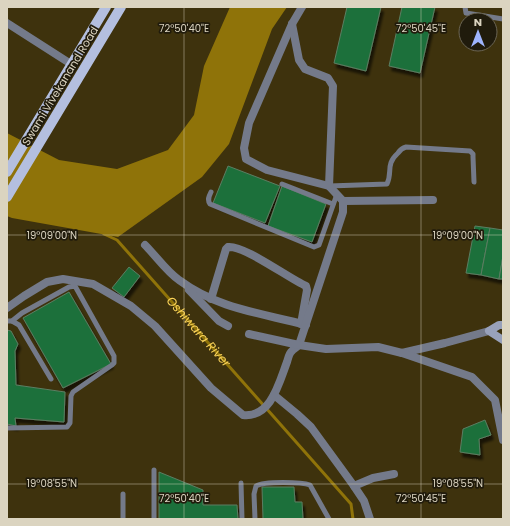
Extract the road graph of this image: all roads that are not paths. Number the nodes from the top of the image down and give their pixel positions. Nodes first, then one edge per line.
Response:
1 (106, 7) edge
2 (121, 7) edge
3 (302, 7) edge
4 (465, 7) edge
5 (503, 19) edge
6 (7, 23) edge
7 (292, 24) junction
8 (78, 54) junction
9 (88, 61) junction
10 (71, 64) junction
11 (7, 172) edge
12 (474, 182) dead end
13 (282, 184) dead end
14 (328, 186) junction
15 (211, 192) dead end
16 (337, 194) junction
17 (7, 197) edge
18 (343, 200) junction
19 (433, 200) dead end
20 (333, 204) junction
21 (145, 245) dead end
22 (178, 280) junction
23 (211, 299) junction
24 (7, 308) edge
25 (10, 321) edge
26 (303, 324) junction
27 (503, 325) edge
28 (228, 326) dead end
29 (489, 331) junction
30 (248, 334) dead end
31 (503, 340) edge
32 (299, 345) junction
33 (402, 353) junction
34 (51, 379) dead end
35 (272, 399) junction
36 (7, 428) edge
37 (503, 440) edge
38 (154, 470) dead end
39 (394, 474) dead end
40 (241, 483) dead end
41 (354, 486) junction
42 (123, 494) dead end
43 (123, 519) edge
44 (154, 519) edge
45 (242, 519) edge
46 (255, 519) edge
47 (329, 519) edge
48 (370, 519) edge

1 - 8 main road, Swami Vivekanand Road
2 - 9 main road, Swami Vivekanand Road
3 - 7 street
4 - 5 lane
6 - 10 street
7 - 14 street
7 - 14 street
8 - 9 main road
8 - 10 main road, Swami Vivekanand Road
9 - 17 main road, Swami Vivekanand Road
10 - 11 main road, Swami Vivekanand Road
12 - 14 lane
13 - 20 lane
14 - 16 street
15 - 20 lane
16 - 18 street
16 - 20 lane
18 - 19 street
18 - 26 street
21 - 22 street
22 - 23 street
22 - 28 street
23 - 26 street
23 - 26 street
24 - 35 street
25 - 34 lane
25 - 36 lane
26 - 32 street
27 - 29 street
29 - 31 street
29 - 33 street
30 - 32 street
32 - 33 street
32 - 35 street
33 - 37 street
35 - 41 street
38 - 44 lane
39 - 41 street
40 - 45 lane
41 - 48 street
42 - 43 lane
46 - 47 lane

